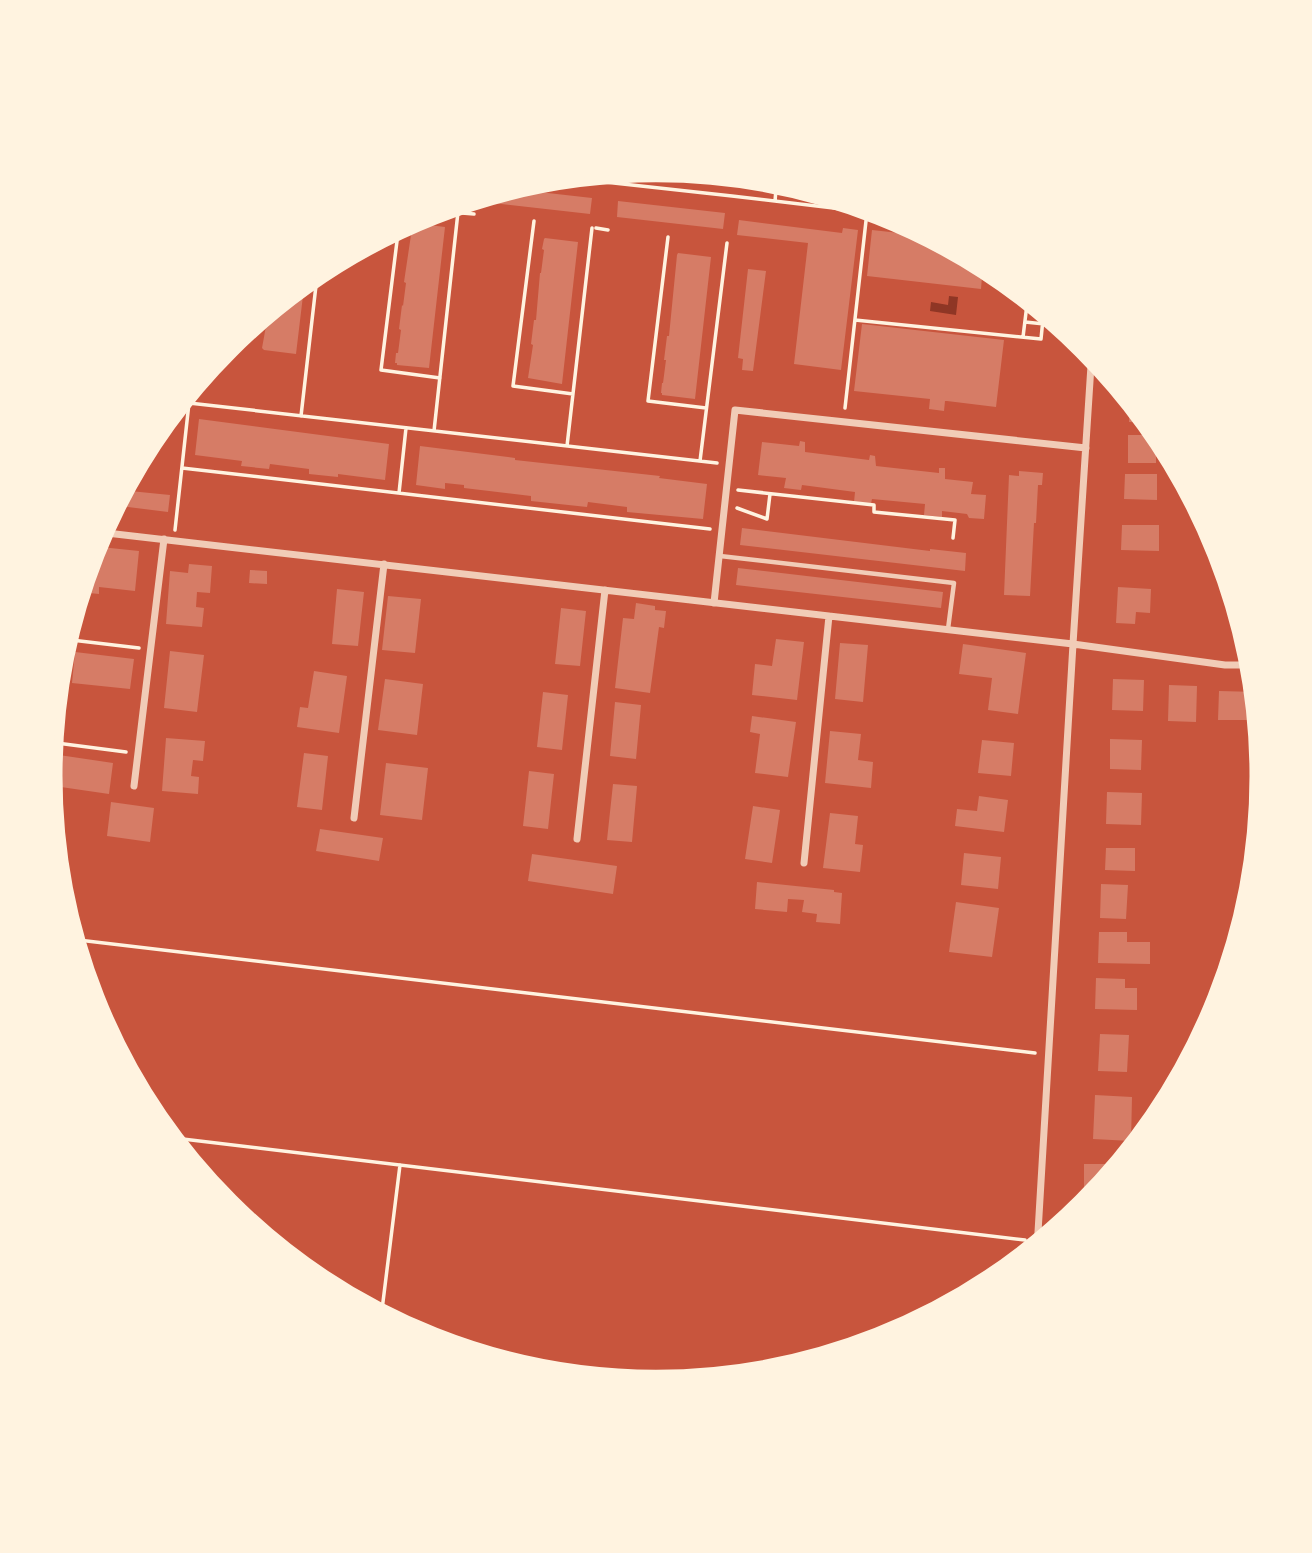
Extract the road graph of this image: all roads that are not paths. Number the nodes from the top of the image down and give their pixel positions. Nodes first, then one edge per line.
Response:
1 (1091, 366) edge
2 (1086, 448) junction
3 (110, 533) edge
4 (164, 539) junction
5 (719, 556) junction
6 (384, 564) junction
7 (605, 590) junction
8 (714, 603) junction
9 (828, 616) junction
10 (948, 630) junction
11 (1073, 644) junction
12 (1244, 665) edge
13 (134, 786) dead end
14 (354, 818) dead end
15 (576, 839) dead end
16 (804, 863) dead end
17 (1039, 1235) edge

1 - 2 street
2 - 5 street
2 - 11 street
3 - 4 street
4 - 6 street
4 - 13 street
5 - 8 street
5 - 10 lane
6 - 7 street
6 - 14 street
7 - 8 street
7 - 15 street
8 - 9 street
9 - 10 street
9 - 16 street
10 - 11 street
11 - 12 street
11 - 17 street

